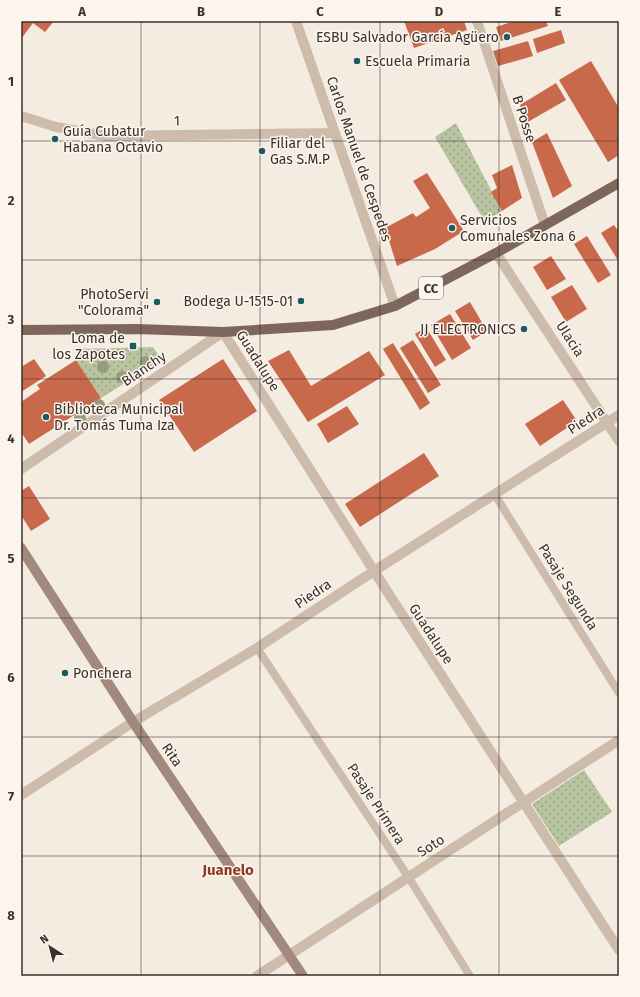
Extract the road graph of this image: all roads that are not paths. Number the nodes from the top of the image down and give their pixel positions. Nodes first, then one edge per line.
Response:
1 (296, 21) edge
2 (477, 21) edge
3 (21, 116) edge
4 (335, 133) junction
5 (619, 183) edge
6 (545, 225) junction
7 (496, 253) junction
8 (395, 306) junction
9 (21, 330) edge
10 (223, 332) junction
11 (619, 415) edge
12 (608, 423) junction
13 (619, 440) edge
14 (21, 469) edge
15 (494, 494) junction
16 (21, 548) edge
17 (374, 571) junction
18 (258, 648) junction
19 (619, 692) edge
20 (133, 722) junction
21 (619, 740) edge
22 (21, 794) edge
23 (523, 803) junction
24 (409, 878) junction
25 (619, 950) edge
26 (290, 956) junction
27 (258, 976) edge
28 (303, 976) edge
29 (470, 976) edge

1 - 4 street, Carlos Manuel de Cespedes
2 - 6 street, B Posse
3 - 4 street, 1
4 - 8 street, Carlos Manuel de Cespedes
5 - 6 main road, CC
6 - 7 main road, CC
7 - 8 main road, CC
7 - 12 street, Ulacia
8 - 10 main road, CC
9 - 10 main road, CC
10 - 14 street, Blanchy
10 - 17 street, Guadalupe
11 - 12 street, Piedra
12 - 13 street, Ulacia
12 - 15 street, Piedra
15 - 17 street, Piedra
15 - 19 lane, Pasaje Segunda
16 - 20 street, Rita
17 - 18 street, Piedra
17 - 23 street, Guadalupe
18 - 20 street, Piedra
18 - 24 lane, Pasaje Primera
20 - 22 street, Piedra
20 - 26 street, Rita
21 - 23 street, Soto
23 - 24 street, Soto
23 - 25 street, Guadalupe
24 - 26 street, Soto
24 - 29 lane, Pasaje Primera
26 - 27 street, Soto
26 - 28 street, Rita

